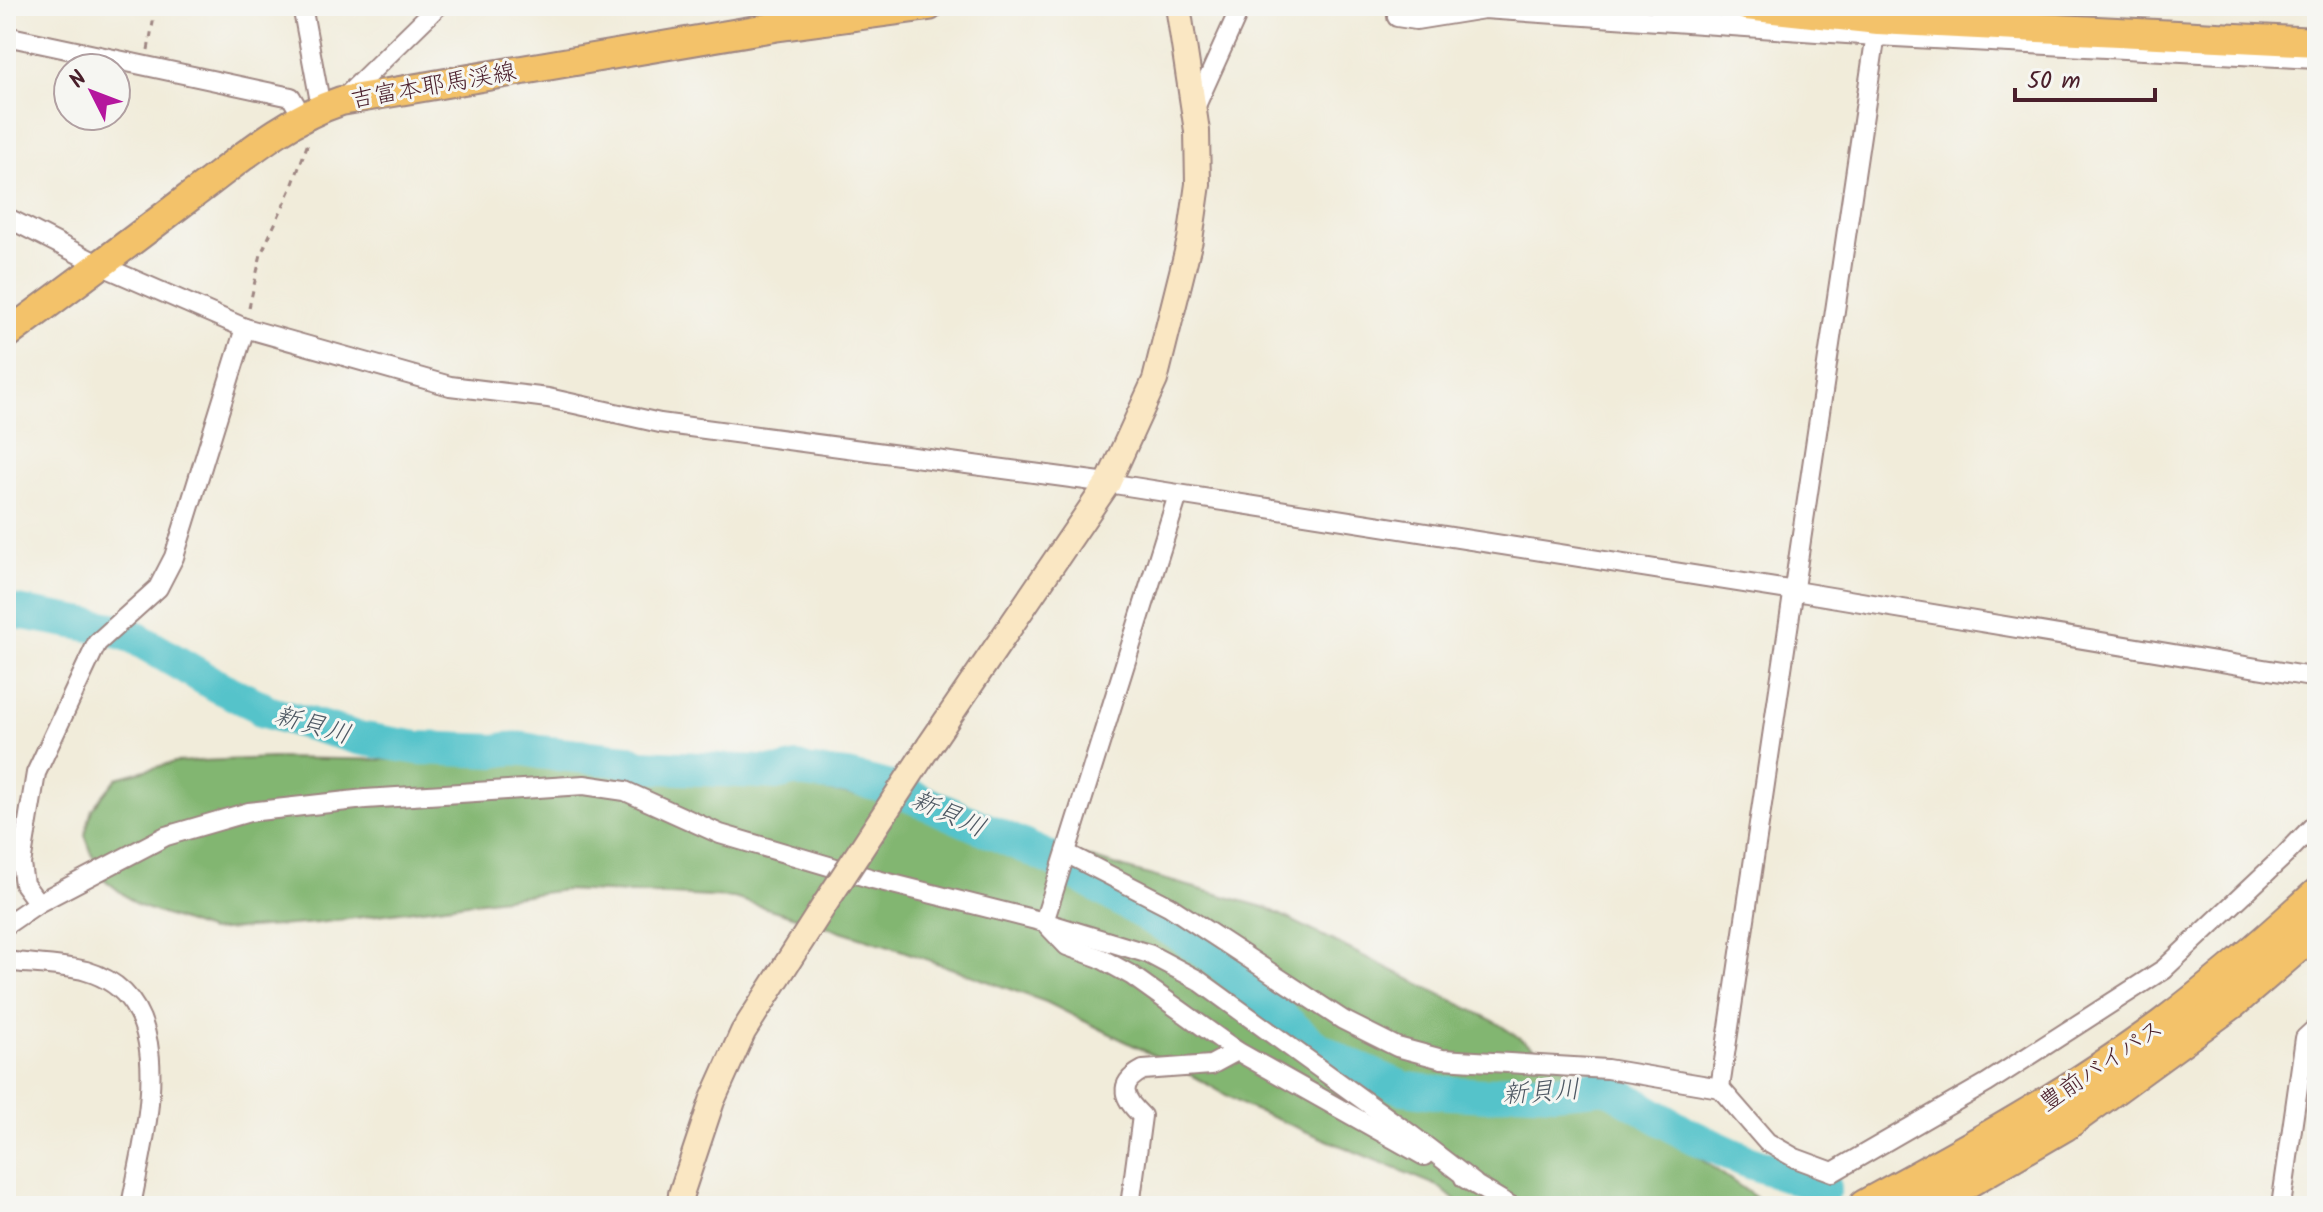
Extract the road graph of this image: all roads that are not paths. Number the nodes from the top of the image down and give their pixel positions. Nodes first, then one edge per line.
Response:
1 (302, 6) edge
2 (438, 6) edge
3 (929, 6) edge
4 (1178, 6) edge
5 (1241, 6) edge
6 (1397, 6) edge
7 (1746, 6) edge
8 (1484, 8) edge
9 (1869, 20) edge
10 (6, 36) edge
11 (2317, 42) edge
12 (2317, 59) edge
13 (322, 108) junction
14 (1194, 110) junction
15 (6, 217) edge
16 (100, 265) junction
17 (245, 328) junction
18 (6, 335) edge
19 (1108, 483) junction
20 (1178, 495) junction
21 (1795, 591) junction
22 (2317, 678) edge
23 (2317, 822) edge
24 (1066, 853) junction
25 (2317, 895) edge
26 (38, 903) junction
27 (1044, 922) junction
28 (6, 925) edge
29 (2317, 929) edge
30 (6, 961) edge
31 (2317, 1027) edge
32 (1237, 1051) junction
33 (1720, 1088) junction
34 (1474, 1183) junction
35 (131, 1206) edge
36 (680, 1206) edge
37 (1130, 1206) edge
38 (1511, 1206) edge
39 (1865, 1206) edge
40 (1925, 1206) edge
41 (2281, 1206) edge

1 - 13 street
2 - 13 street
3 - 13 main road, 吉富本耶馬渓線
4 - 14 street
5 - 14 street
6 - 8 street
7 - 9 main road
8 - 9 street
9 - 11 main road
9 - 12 street
9 - 21 street
10 - 13 street
13 - 16 main road, 吉富本耶馬渓線
14 - 19 street
15 - 16 street
16 - 17 street
16 - 18 main road, 吉富本耶馬渓線
17 - 19 street
17 - 26 street
19 - 20 street
19 - 36 street, bridge
20 - 21 street
20 - 24 street
21 - 22 street
21 - 33 street
23 - 33 street
24 - 27 street
24 - 33 street
25 - 39 highway, 豊前バイパス
26 - 27 street
26 - 28 street
27 - 32 street
27 - 34 street
29 - 40 highway, 豊前バイパス
30 - 35 street
31 - 41 street
32 - 34 street
32 - 37 street
34 - 38 street

